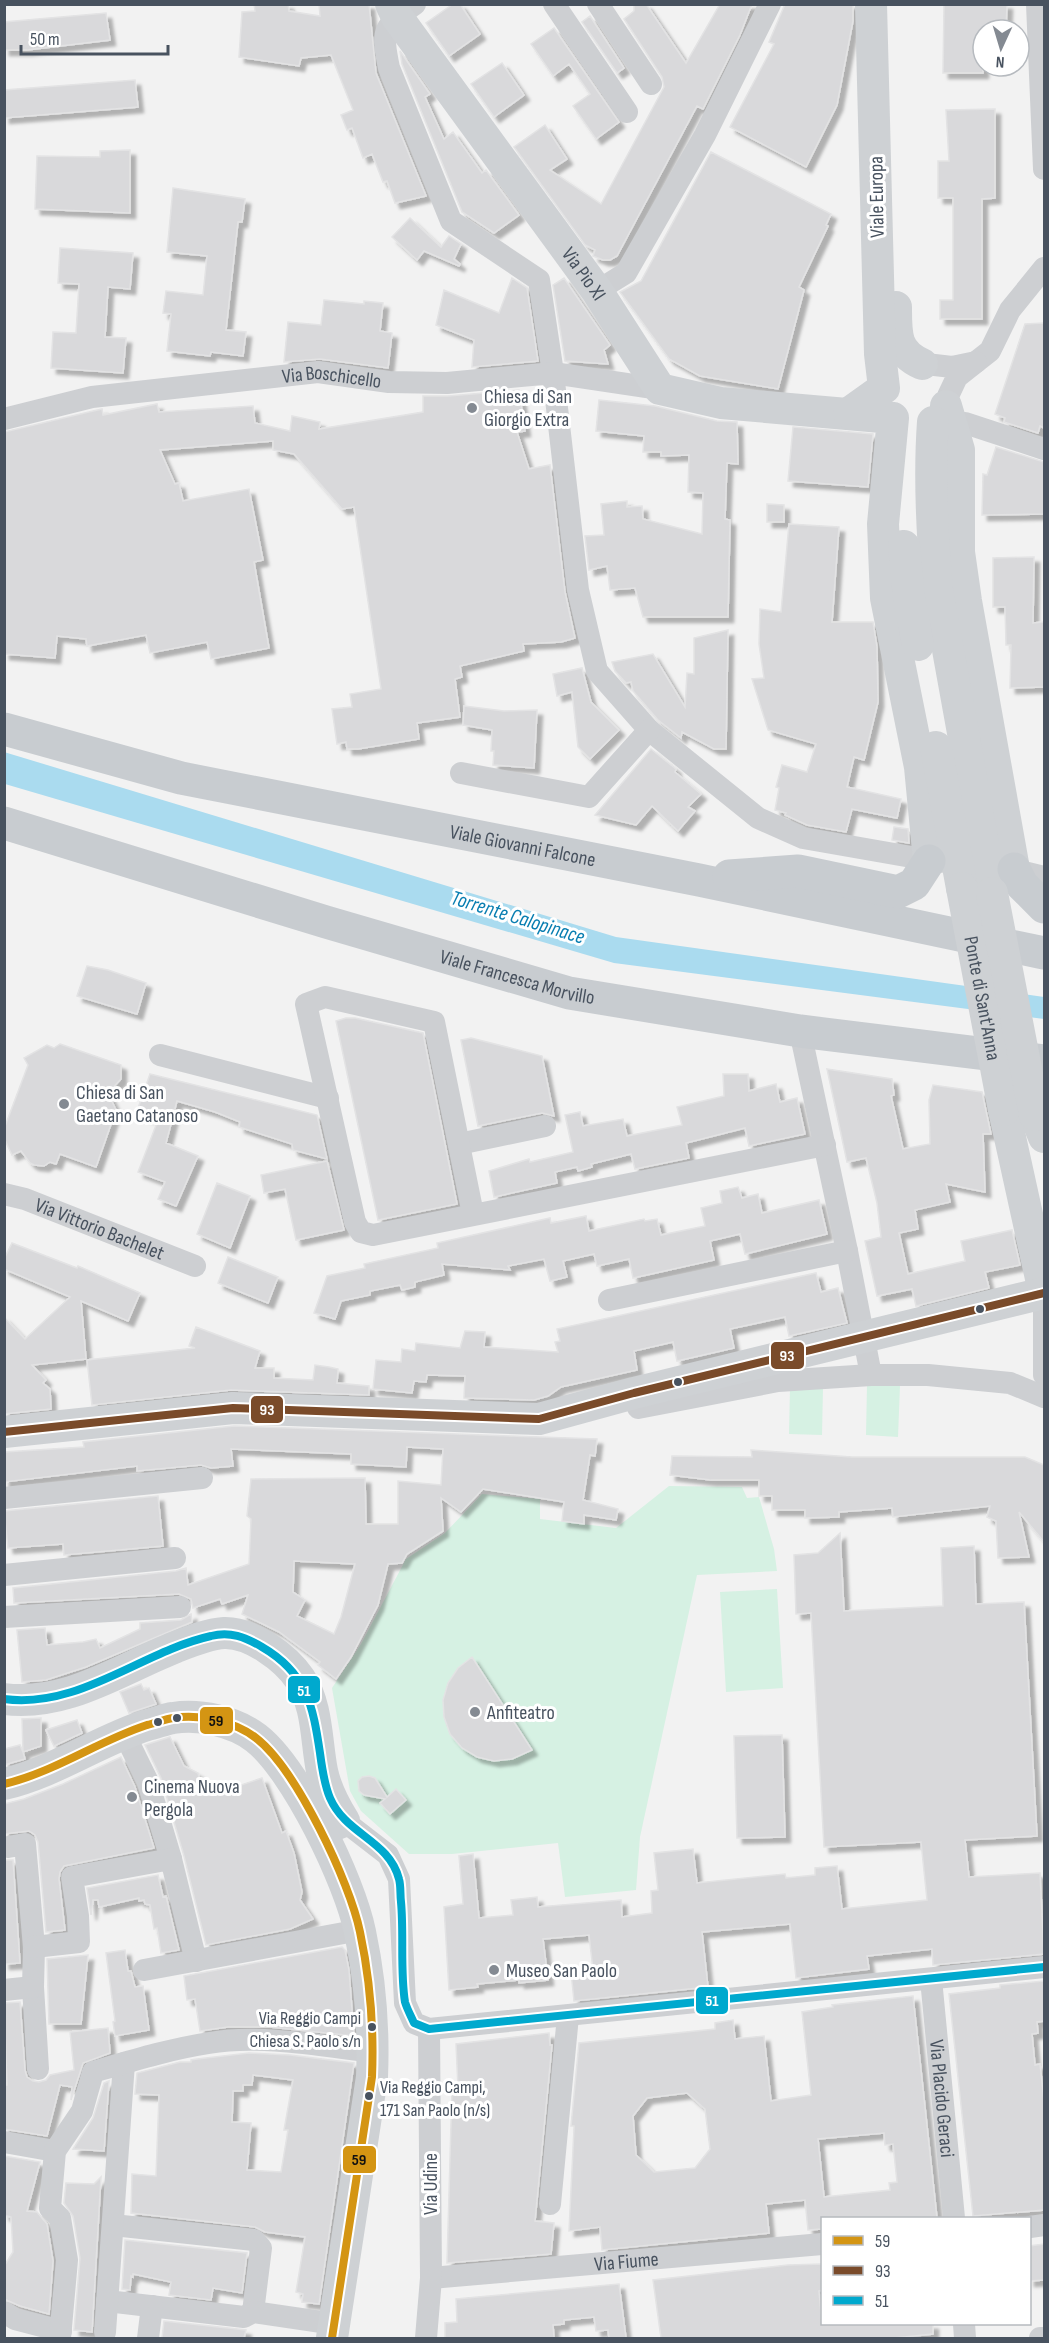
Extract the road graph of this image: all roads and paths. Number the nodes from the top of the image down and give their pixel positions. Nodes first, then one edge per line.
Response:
1 (554, 4) edge
2 (598, 4) edge
3 (770, 4) edge
4 (872, 4) edge
5 (889, 4) edge
6 (1037, 4) edge
7 (401, 9) edge
8 (1042, 48) edge
9 (651, 84) dead end
10 (627, 112) dead end
11 (1044, 169) edge
12 (1044, 268) edge
13 (597, 291) junction
14 (976, 362) junction
15 (924, 364) junction
16 (553, 373) junction
17 (884, 388) junction
18 (660, 389) junction
19 (946, 412) junction
20 (849, 413) junction
21 (4, 419) edge
22 (897, 420) junction
23 (1044, 449) edge
24 (4, 729) edge
25 (649, 730) junction
26 (461, 772) dead end
27 (4, 823) edge
28 (935, 862) junction
29 (1015, 877) edge
30 (699, 880) junction
31 (1044, 907) edge
32 (1044, 953) edge
33 (800, 1031) junction
34 (160, 1055) dead end
35 (1044, 1061) edge
36 (328, 1098) junction
37 (545, 1126) dead end
38 (1040, 1126) edge
39 (459, 1144) junction
40 (825, 1145) junction
41 (4, 1194) edge
42 (473, 1214) junction
43 (848, 1251) junction
44 (195, 1266) dead end
45 (1044, 1294) edge
46 (609, 1300) dead end
47 (864, 1337) junction
48 (871, 1375) junction
49 (1044, 1375) edge
50 (634, 1393) junction
51 (1044, 1397) edge
52 (4, 1432) edge
53 (202, 1478) dead end
54 (4, 1498) edge
55 (175, 1558) dead end
56 (4, 1575) edge
57 (180, 1607) dead end
58 (4, 1618) edge
59 (5, 1633) edge
60 (4, 1699) edge
61 (124, 1733) junction
62 (4, 1784) edge
63 (333, 1825) junction
64 (8, 1847) dead end
65 (171, 1859) junction
66 (360, 1930) junction
67 (34, 1947) junction
68 (196, 1961) junction
69 (1044, 1967) edge
70 (144, 1970) dead end
71 (931, 1979) junction
72 (33, 1987) junction
73 (4, 1990) edge
74 (568, 2016) junction
75 (429, 2029) junction
76 (373, 2052) junction
77 (124, 2063) junction
78 (38, 2069) dead end
79 (4, 2142) edge
80 (55, 2151) junction
81 (550, 2204) dead end
82 (954, 2217) edge
83 (113, 2225) junction
84 (821, 2244) edge
85 (430, 2278) junction
86 (107, 2301) junction
87 (153, 2306) junction
88 (253, 2312) junction
89 (8, 2321) edge
90 (334, 2331) edge
91 (105, 2332) dead end
92 (60, 2335) edge
93 (148, 2338) edge
94 (426, 2338) edge
95 (1040, 2338) edge
96 (1044, 2338) edge

1 - 10 street
2 - 9 street
3 - 13 street
4 - 17 street, Viale Europa
5 - 15 street, Viale Europa
6 - 8 street
7 - 13 street, Via Pio XI
7 - 16 street
8 - 11 street
12 - 14 street
13 - 18 street, Via Pio XI
14 - 15 street
14 - 19 street
15 - 17 street
15 - 19 street
16 - 18 street, Via Boschicello
16 - 21 street, Via Boschicello
16 - 25 street
17 - 20 street
17 - 22 street
18 - 20 street
19 - 22 street
19 - 23 street
19 - 29 street, Ponte di Sant'Anna
20 - 22 street
22 - 28 street
22 - 45 street, Ponte di Sant'Anna, bridge
24 - 30 main road, Viale Giovanni Falcone
25 - 26 street
25 - 28 street
27 - 33 main road, Viale Francesca Morvillo
28 - 30 main road
29 - 31 main road
29 - 38 street, Ponte di Sant'Anna, bridge
30 - 32 main road, Viale Giovanni Falcone
33 - 35 main road, Viale Francesca Morvillo
33 - 40 street
34 - 36 street
36 - 39 street
36 - 42 street
37 - 39 street
39 - 42 street
40 - 42 street
40 - 43 street
41 - 44 street, Via Vittorio Bachelet
43 - 46 street
43 - 47 street
45 - 47 street
45 - 49 street
47 - 48 street
47 - 50 street
48 - 50 street
48 - 51 street
50 - 52 street
53 - 54 street
55 - 56 street
57 - 58 street
58 - 59 street
60 - 63 street
61 - 62 street
61 - 63 street
61 - 65 street
63 - 66 street
63 - 75 street
64 - 67 street
65 - 67 street
65 - 68 street
66 - 68 street
66 - 76 street
67 - 72 street
68 - 70 street
69 - 71 street
71 - 74 street
71 - 82 street, Via Placido Geraci
72 - 73 street
72 - 78 street
74 - 75 street
74 - 81 street
75 - 85 street, Via Udine
76 - 77 street
76 - 90 street
77 - 80 street
77 - 83 street
79 - 80 street
80 - 92 street
83 - 86 street
83 - 88 street
84 - 85 street, Via Fiume
85 - 94 street, Via Udine
86 - 87 street
86 - 91 street
87 - 88 street
87 - 93 street
88 - 90 street
89 - 92 street
95 - 96 street

